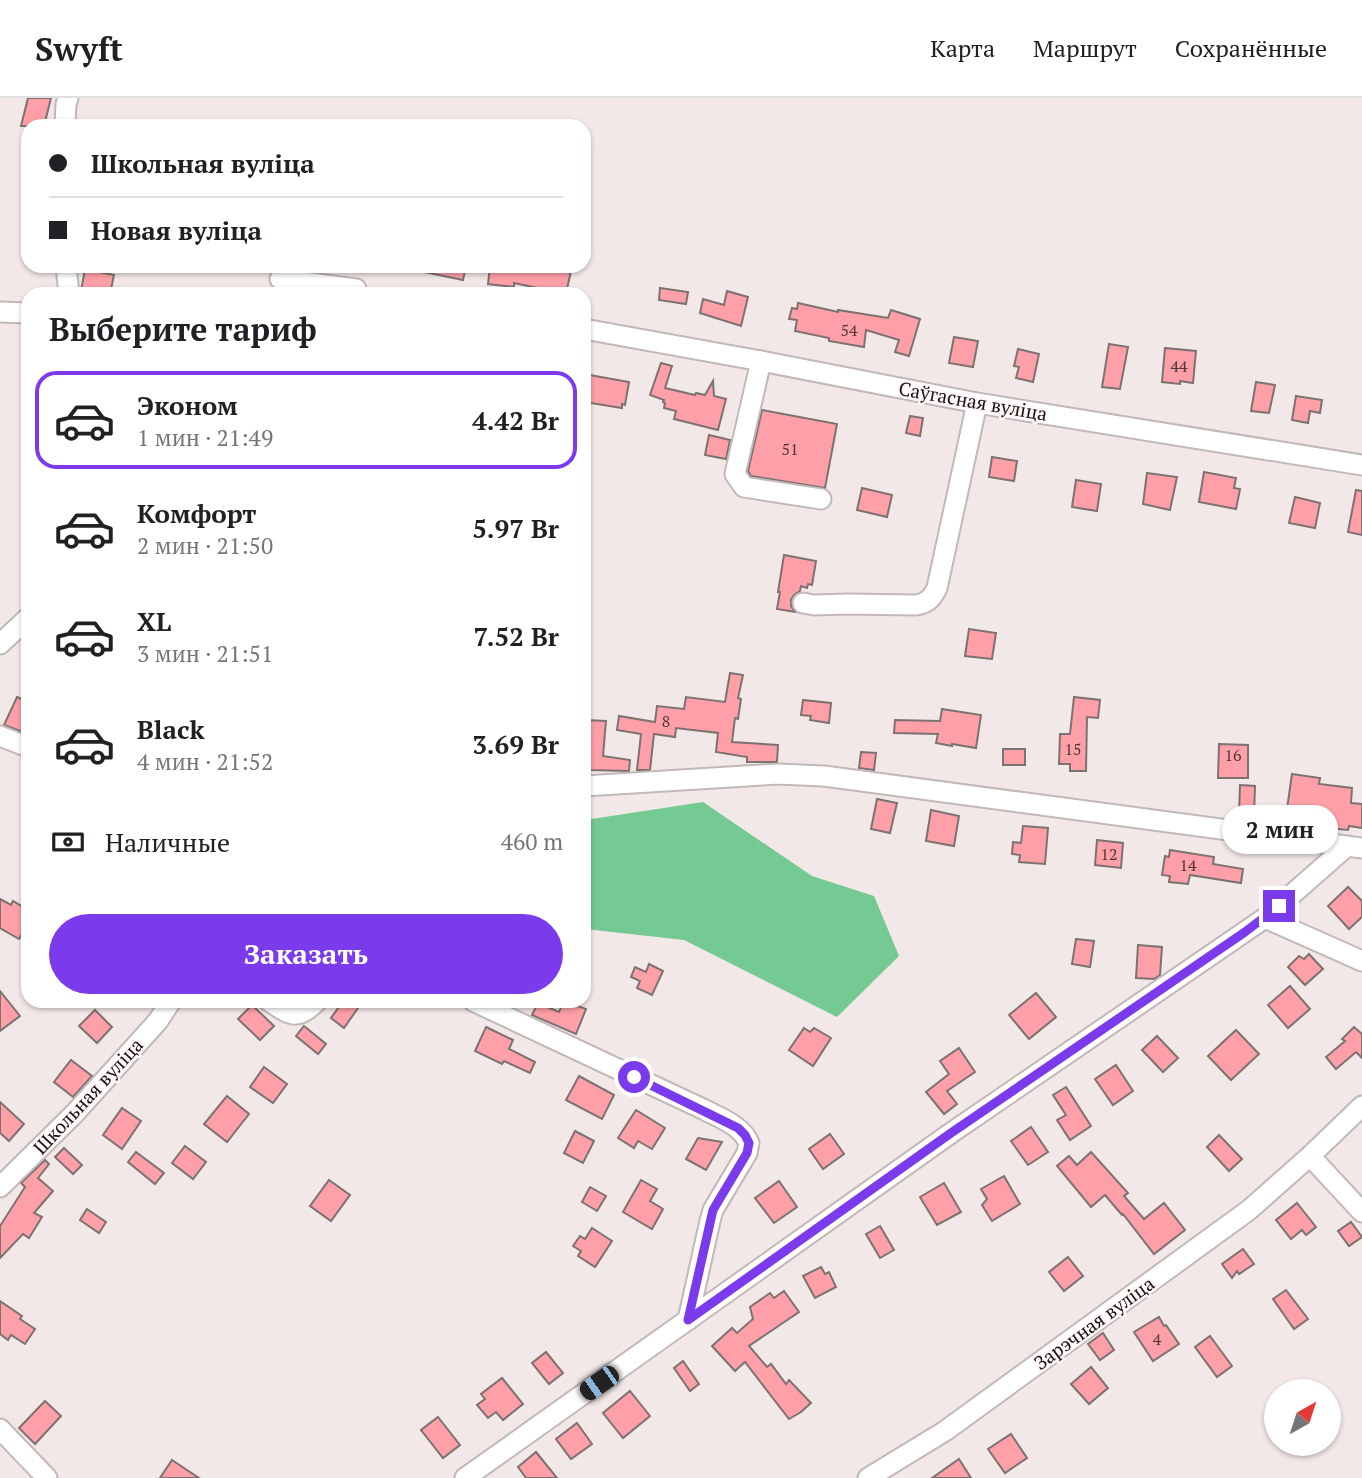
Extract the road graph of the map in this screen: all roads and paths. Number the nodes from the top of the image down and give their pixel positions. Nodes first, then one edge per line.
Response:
1 (68, 98) edge
2 (65, 119) edge
3 (280, 279) dead end
4 (341, 287) edge
5 (0, 312) edge
6 (21, 313) edge
7 (591, 330) edge
8 (761, 361) junction
9 (977, 403) junction
10 (1362, 465) edge
11 (821, 499) dead end
12 (803, 603) dead end
13 (21, 624) edge
14 (0, 644) edge
15 (0, 736) edge
16 (21, 744) edge
17 (591, 786) edge
18 (1355, 847) edge
19 (1265, 918) junction
20 (1362, 961) edge
21 (166, 1008) edge
22 (281, 1008) edge
23 (310, 1008) edge
24 (488, 1008) edge
25 (1362, 1106) edge
26 (1310, 1156) junction
27 (0, 1187) edge
28 (1362, 1212) edge
29 (688, 1320) junction
30 (0, 1429) edge
31 (47, 1478) edge
32 (465, 1478) edge
33 (868, 1478) edge

1 - 2 street
3 - 4 street
5 - 6 street
7 - 8 street, Саўгасная вуліца
8 - 9 street, Саўгасная вуліца
8 - 11 street
9 - 10 street, Саўгасная вуліца
9 - 12 street
13 - 14 street
15 - 16 street
17 - 18 street
18 - 19 street
19 - 20 street
19 - 29 street
21 - 27 street, Школьная вуліца
22 - 23 street
24 - 29 street
25 - 26 street, Зарэчная вуліца
26 - 28 street
26 - 33 street, Зарэчная вуліца
29 - 32 street
30 - 31 street

